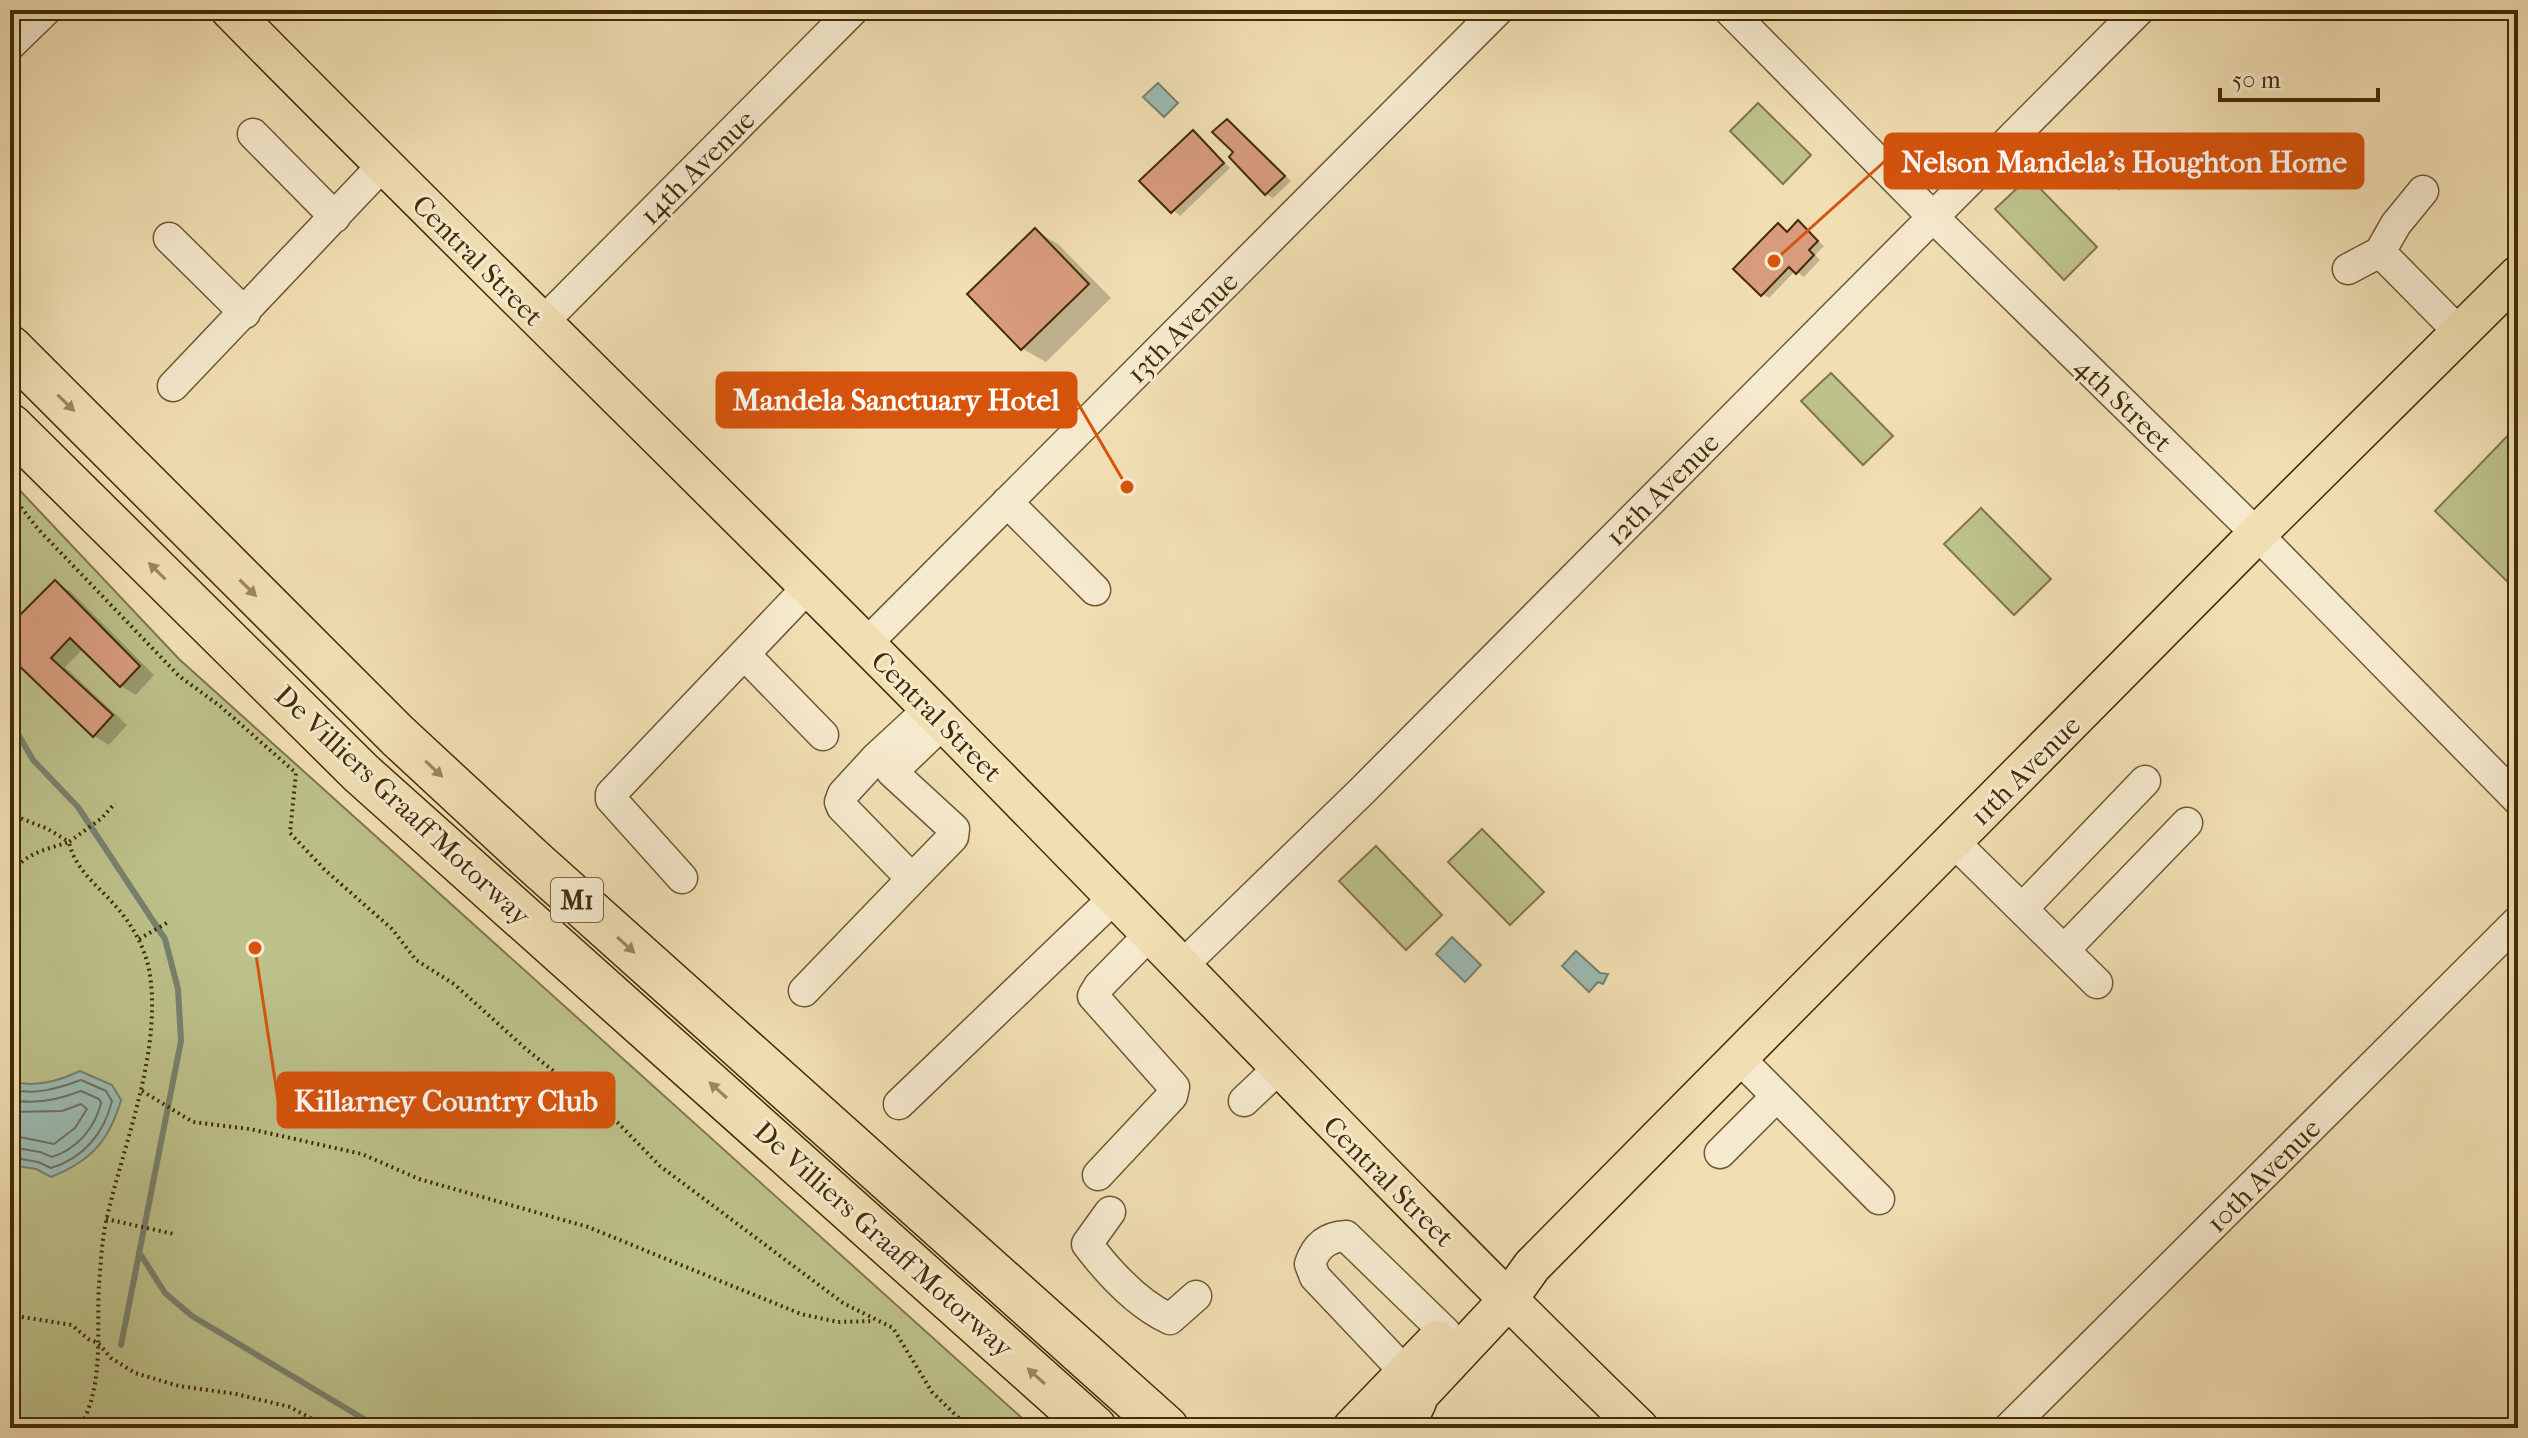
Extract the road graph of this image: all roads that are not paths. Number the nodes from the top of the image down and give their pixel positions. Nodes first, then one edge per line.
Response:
1 (46, 10) edge
2 (230, 10) edge
3 (853, 10) edge
4 (1498, 10) edge
5 (1729, 10) edge
6 (2139, 10) edge
7 (10, 45) edge
8 (253, 134) dead end
9 (383, 165) junction
10 (2423, 191) dead end
11 (335, 217) junction
12 (1934, 218) junction
13 (169, 238) dead end
14 (2380, 252) junction
15 (2348, 269) dead end
16 (2518, 275) edge
17 (245, 313) junction
18 (541, 324) junction
19 (2460, 333) junction
20 (10, 348) edge
21 (173, 386) dead end
22 (10, 426) edge
23 (1007, 502) junction
24 (2257, 534) junction
25 (1095, 590) dead end
26 (815, 593) junction
27 (866, 644) junction
28 (749, 660) junction
29 (937, 715) junction
30 (823, 735) dead end
31 (884, 764) junction
32 (2145, 781) dead end
33 (2518, 800) edge
34 (2187, 823) dead end
35 (1954, 842) junction
36 (682, 878) dead end
37 (912, 879) junction
38 (1115, 897) junction
39 (2022, 909) junction
40 (2518, 921) edge
41 (1151, 933) junction
42 (2064, 950) junction
43 (1183, 965) junction
44 (2097, 983) dead end
45 (804, 991) dead end
46 (1739, 1058) junction
47 (1279, 1068) junction
48 (1777, 1096) junction
49 (1244, 1101) dead end
50 (899, 1104) dead end
51 (1720, 1153) dead end
52 (1098, 1175) dead end
53 (1879, 1199) dead end
54 (1110, 1212) dead end
55 (1500, 1293) junction
56 (1196, 1296) dead end
57 (1445, 1332) junction
58 (1402, 1407) edge
59 (1094, 1428) edge
60 (1166, 1428) edge
61 (1352, 1428) edge
62 (1639, 1428) edge
63 (2009, 1428) edge

1 - 7 street
2 - 9 main road, Central Street
3 - 18 street, 14th Avenue
4 - 23 street, 13th Avenue
5 - 12 street, 4th Street
6 - 12 street, 12th Avenue
8 - 11 street
9 - 11 street
9 - 18 main road, Central Street
10 - 14 street
11 - 17 street
12 - 24 street, 4th Street
12 - 43 street, 12th Avenue
13 - 17 street
14 - 15 street
14 - 19 street
16 - 19 main road, 11th Avenue
17 - 21 street
18 - 26 main road, Central Street
19 - 24 main road, 11th Avenue
20 -> 60 highway, M1
59 -> 22 highway, De Villiers Graaff Motorway / M1
23 - 25 street
23 - 27 street, 13th Avenue
24 - 33 street, 4th Street
24 - 35 main road, 11th Avenue
26 - 27 main road, Central Street
26 - 28 street
27 - 29 main road, Central Street
28 - 30 street
28 - 36 street
29 - 31 street
29 - 38 main road, Central Street
31 - 37 street
31 - 37 street
32 - 39 street
34 - 42 street
35 - 39 street
35 - 46 main road, 11th Avenue
37 - 45 street
38 - 41 main road, Central Street
38 - 50 street
39 - 42 street
40 - 63 street, 10th Avenue
41 - 43 main road, Central Street
41 - 52 street
42 - 44 street
43 - 47 main road, Central Street
46 - 48 street
46 - 55 main road, 11th Avenue
47 - 49 street
47 - 55 main road, Central Street
48 - 51 street
48 - 53 street
54 - 56 street
55 - 57 main road, 11th Avenue
55 - 58 main road, 11th Avenue
55 - 62 main road, Central Street
57 - 58 main road, 11th Avenue
57 - 58 street
58 - 61 main road, 11th Avenue

